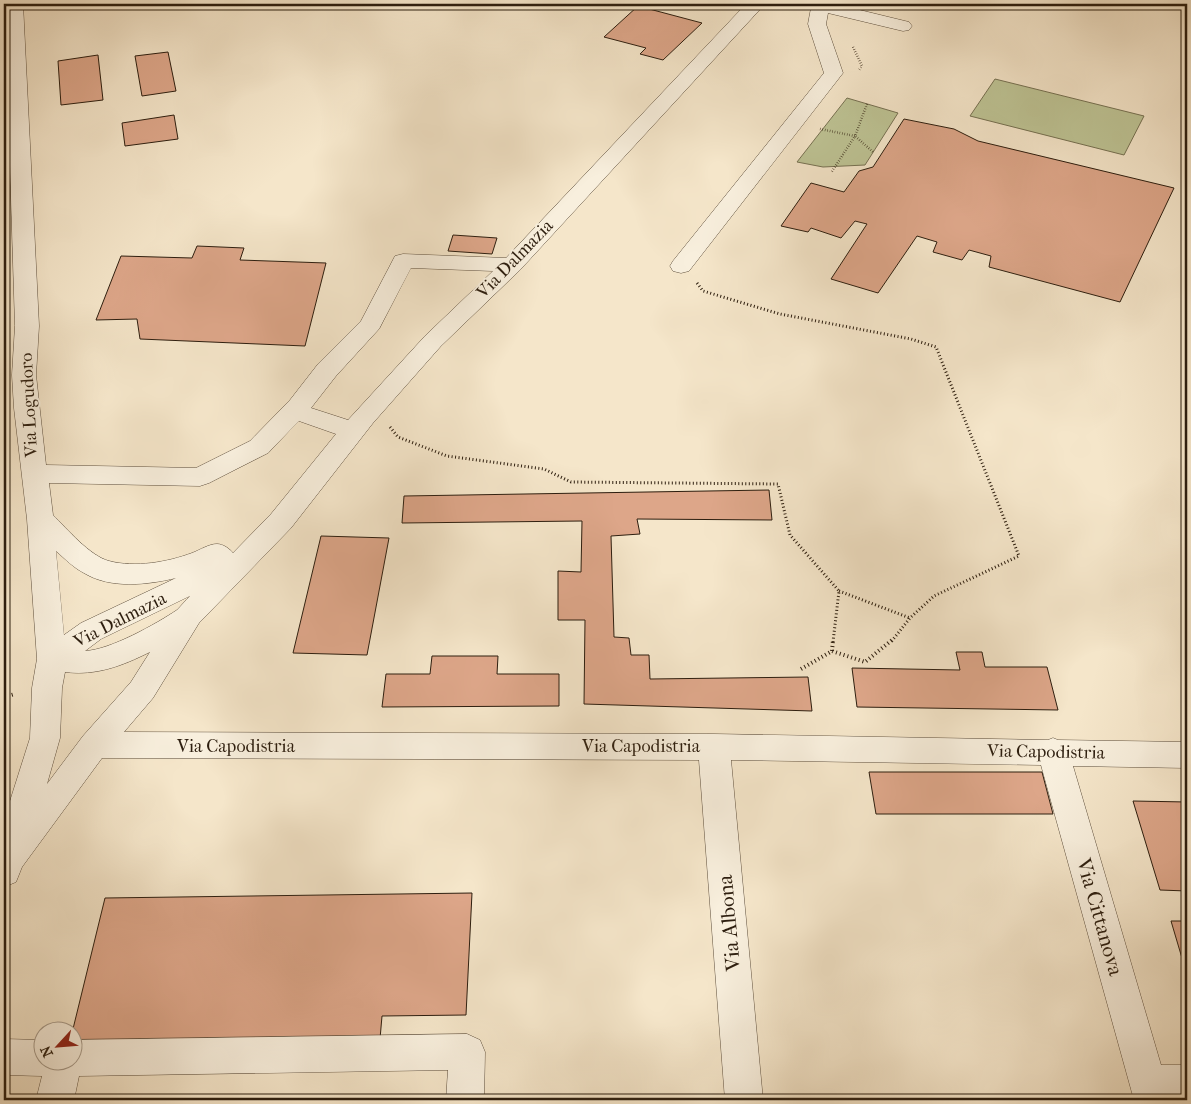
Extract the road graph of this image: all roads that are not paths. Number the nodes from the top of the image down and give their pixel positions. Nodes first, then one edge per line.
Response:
1 (14, 4) edge
2 (756, 4) edge
3 (817, 11) edge
4 (903, 26) dead end
5 (512, 265) junction
6 (688, 273) road end
7 (294, 411) junction
8 (359, 424) junction
9 (34, 474) junction
10 (40, 520) junction
11 (281, 521) junction
12 (234, 546) junction
13 (189, 615) junction
14 (52, 660) junction
15 (94, 745) junction
16 (714, 747) junction
17 (1053, 751) junction
18 (1187, 755) edge
19 (6, 866) edge
20 (4, 1057) edge
21 (32, 1058) edge
22 (82, 1058) edge
23 (62, 1072) edge
24 (1187, 1084) edge
25 (1150, 1092) edge
26 (55, 1100) edge
27 (465, 1100) edge
28 (744, 1100) edge

1 - 9 street, Via Logudoro
2 - 5 street, Via Dalmazia
3 - 4 street
3 - 6 street
5 - 7 street
5 - 8 street, Via Dalmazia
7 - 8 street
7 - 9 street
8 - 11 street, Via Dalmazia
9 - 10 street, Via Logudoro
10 - 12 street, Via Dalmazia
10 - 14 street, Via Logudoro
11 - 12 street, Via Dalmazia
11 - 13 street, Via Dalmazia
12 - 14 street, Via Dalmazia
13 - 14 street, Via Dalmazia
13 - 15 street, Via Dalmazia
14 - 19 street, Via Logudoro
15 - 16 street, Via Capodistria
15 - 19 street, Via Dalmazia
16 - 17 street, Via Capodistria
16 - 28 street, Via Albona
17 - 18 street, Via Capodistria
17 - 25 street, Via Cittanova
20 - 21 street
22 - 27 street
23 - 26 street
24 - 25 street, Via Cittanova

